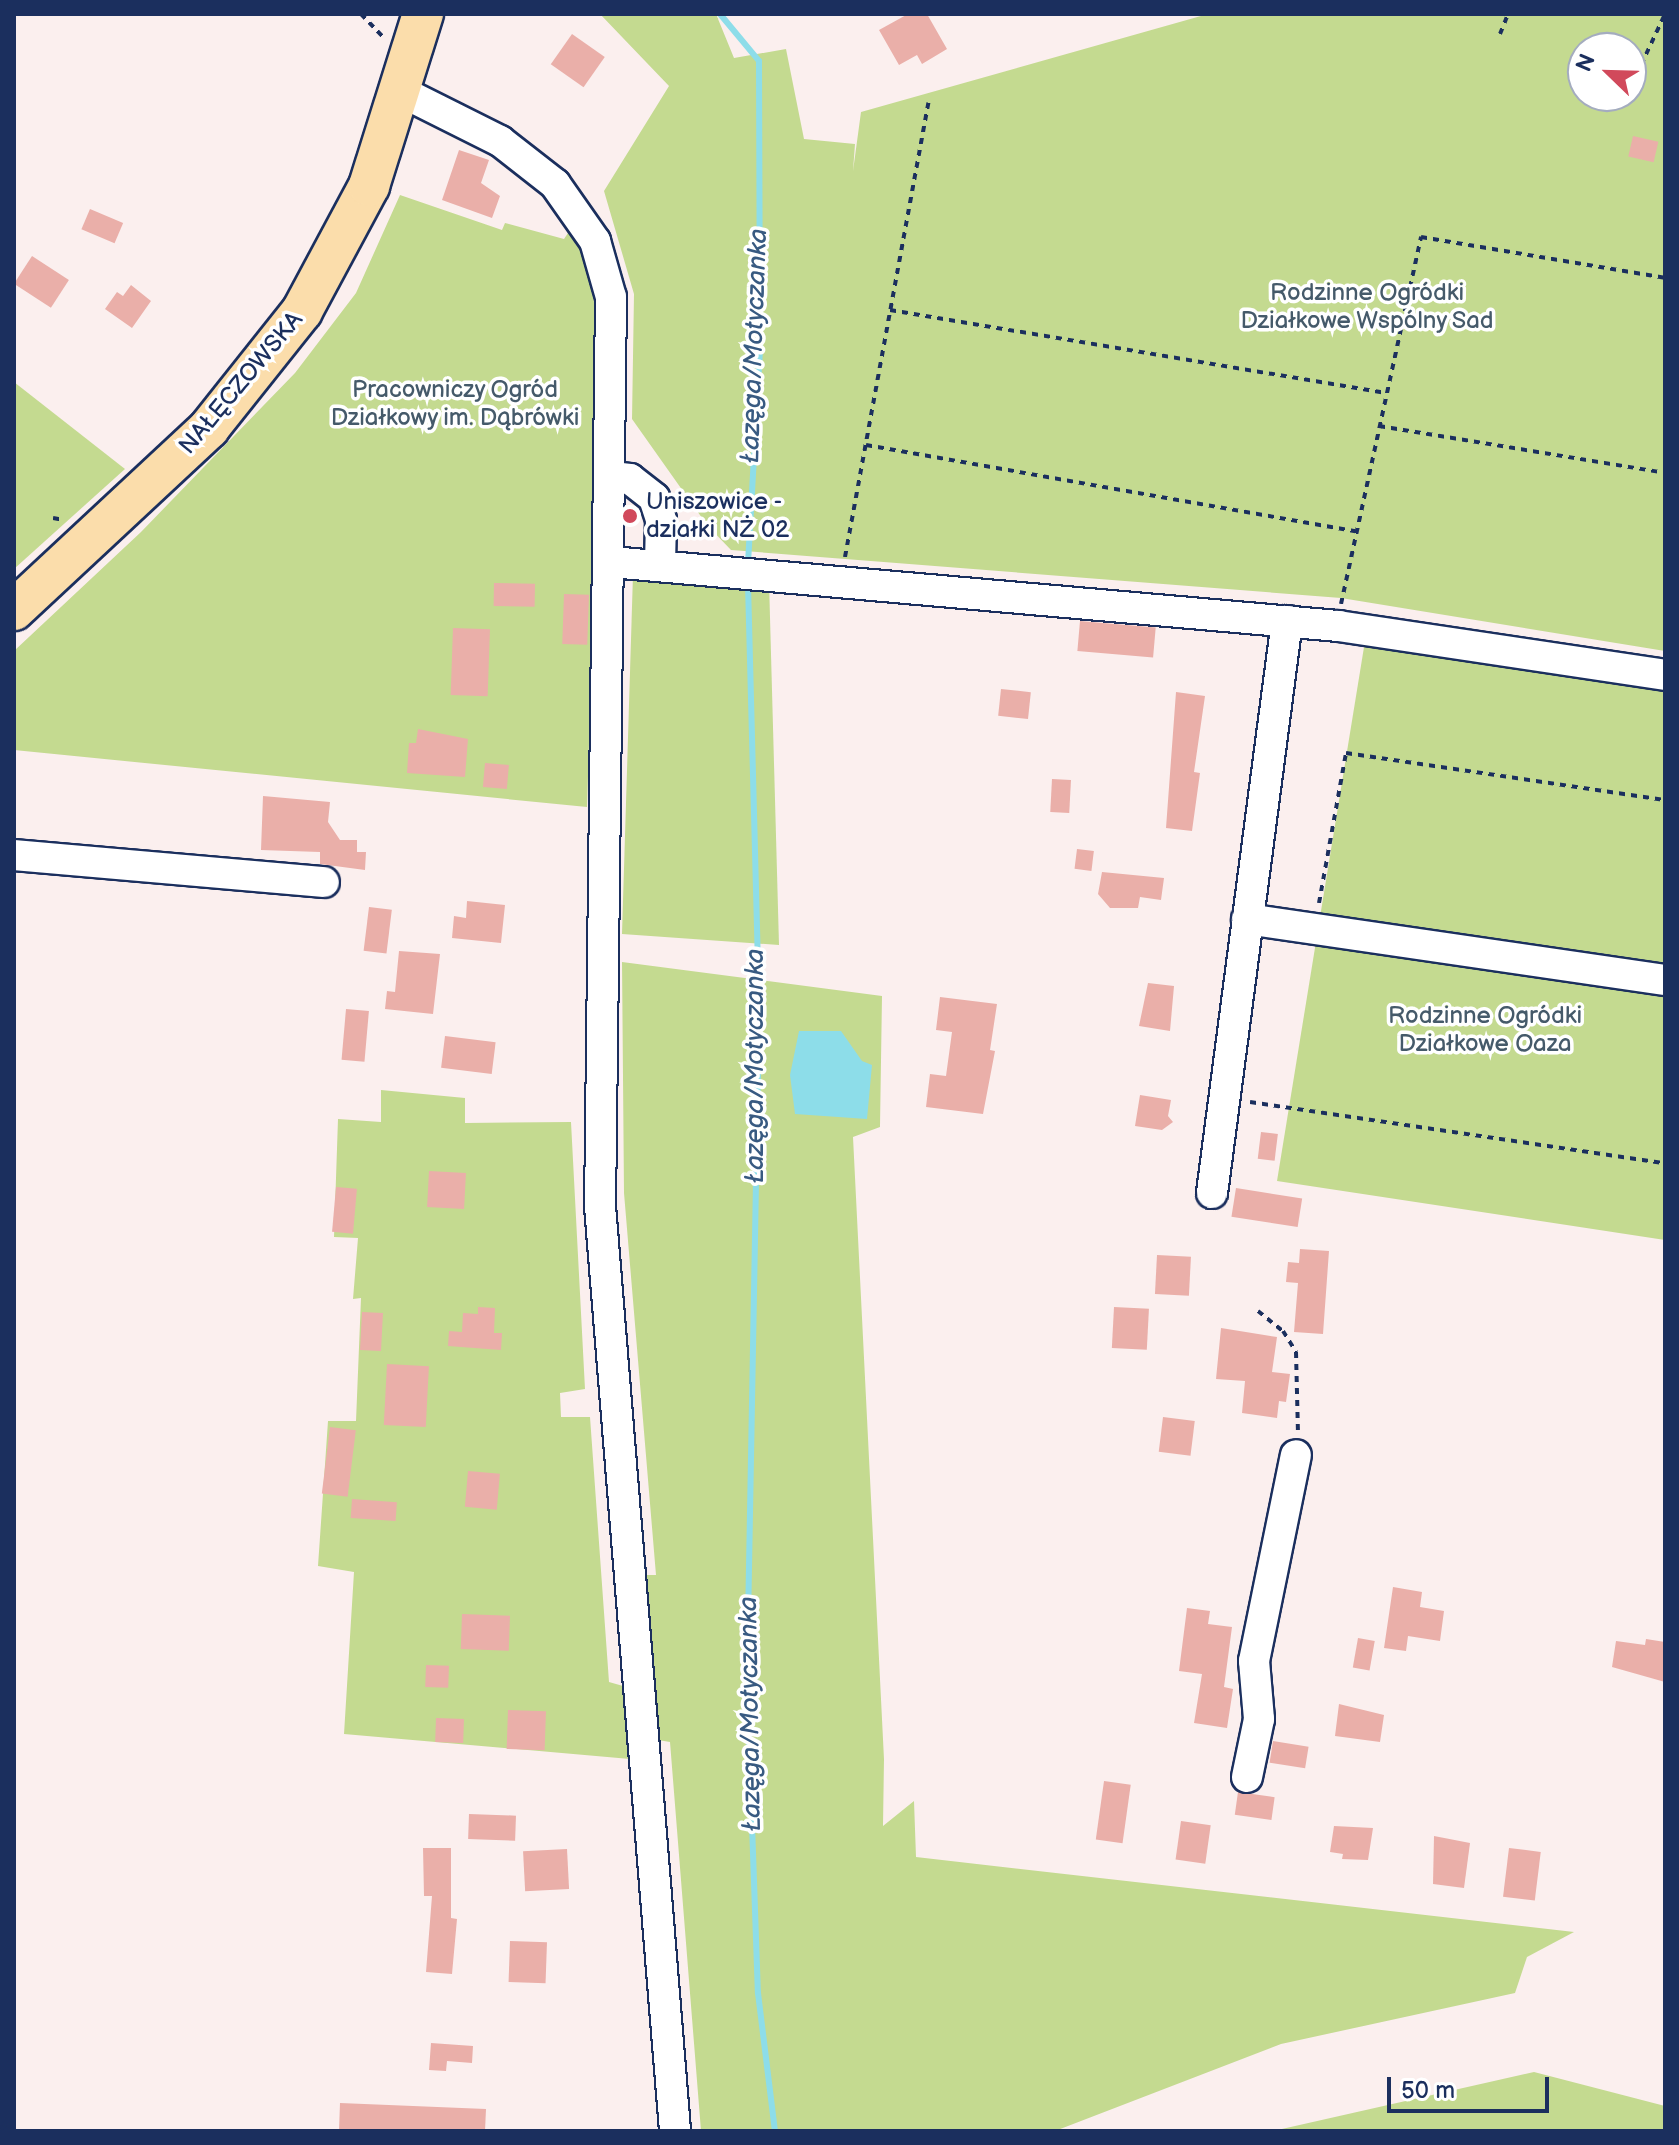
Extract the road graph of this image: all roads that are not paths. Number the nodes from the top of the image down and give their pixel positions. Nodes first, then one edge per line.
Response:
1 (423, 14) edge
2 (402, 92) junction
3 (612, 477) junction
4 (611, 562) junction
5 (660, 564) junction
6 (14, 610) edge
7 (1287, 621) junction
8 (1665, 675) edge
9 (14, 855) edge
10 (324, 882) dead end
11 (1247, 919) junction
12 (1665, 980) edge
13 (1212, 1193) dead end
14 (1296, 1455) road end
15 (1247, 1777) dead end
16 (675, 2131) edge

1 - 2 main road, NAŁĘCZOWSKA
2 - 3 street
2 - 6 main road, NAŁĘCZOWSKA
3 - 4 street
3 - 5 street
4 - 5 street
4 - 16 street
5 - 7 street
7 - 8 street
7 - 11 street
9 - 10 street
11 - 12 street
11 - 13 street
14 - 15 street

